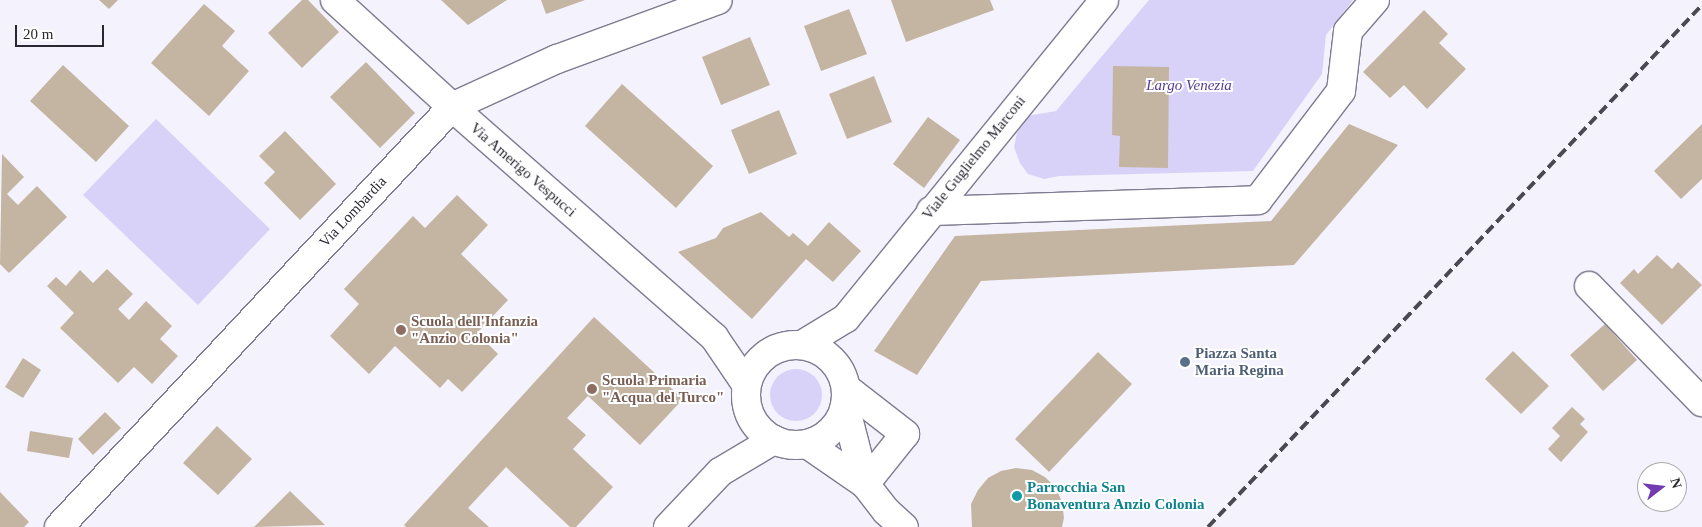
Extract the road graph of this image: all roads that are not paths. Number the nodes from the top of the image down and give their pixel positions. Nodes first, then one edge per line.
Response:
1 (335, 0) edge
2 (718, 0) edge
3 (1104, 0) edge
4 (1375, 0) edge
5 (452, 107) junction
6 (931, 211) junction
7 (1589, 286) dead end
8 (846, 318) junction
9 (714, 337) junction
10 (802, 344) junction
11 (772, 350) junction
12 (835, 363) junction
13 (746, 384) junction
14 (845, 397) junction
15 (1702, 402) edge
16 (749, 414) junction
17 (774, 440) junction
18 (807, 444) junction
19 (720, 472) junction
20 (865, 484) junction
21 (891, 522) edge
22 (58, 527) edge
23 (668, 527) edge

1 - 5 street, Via Amerigo Vespucci
2 - 5 street, Via Lombardia
3 - 6 street, Viale Guglielmo Marconi
4 - 6 street
5 - 9 street, Via Amerigo Vespucci
5 - 22 street, Via Lombardia
6 - 8 street, Viale Guglielmo Marconi
7 - 15 street
8 - 10 street, Viale Guglielmo Marconi
8 - 12 street, Viale Guglielmo Marconi
9 - 11 street, Via Amerigo Vespucci
9 - 13 street, Via Amerigo Vespucci
10 - 11 street
10 - 12 street
11 - 13 street
12 - 14 street
13 - 16 street
14 - 18 street
14 - 20 street
14 - 20 street
16 - 17 street
16 - 19 street
17 - 18 street
17 - 19 street
18 - 20 street
19 - 23 street
20 - 21 street

